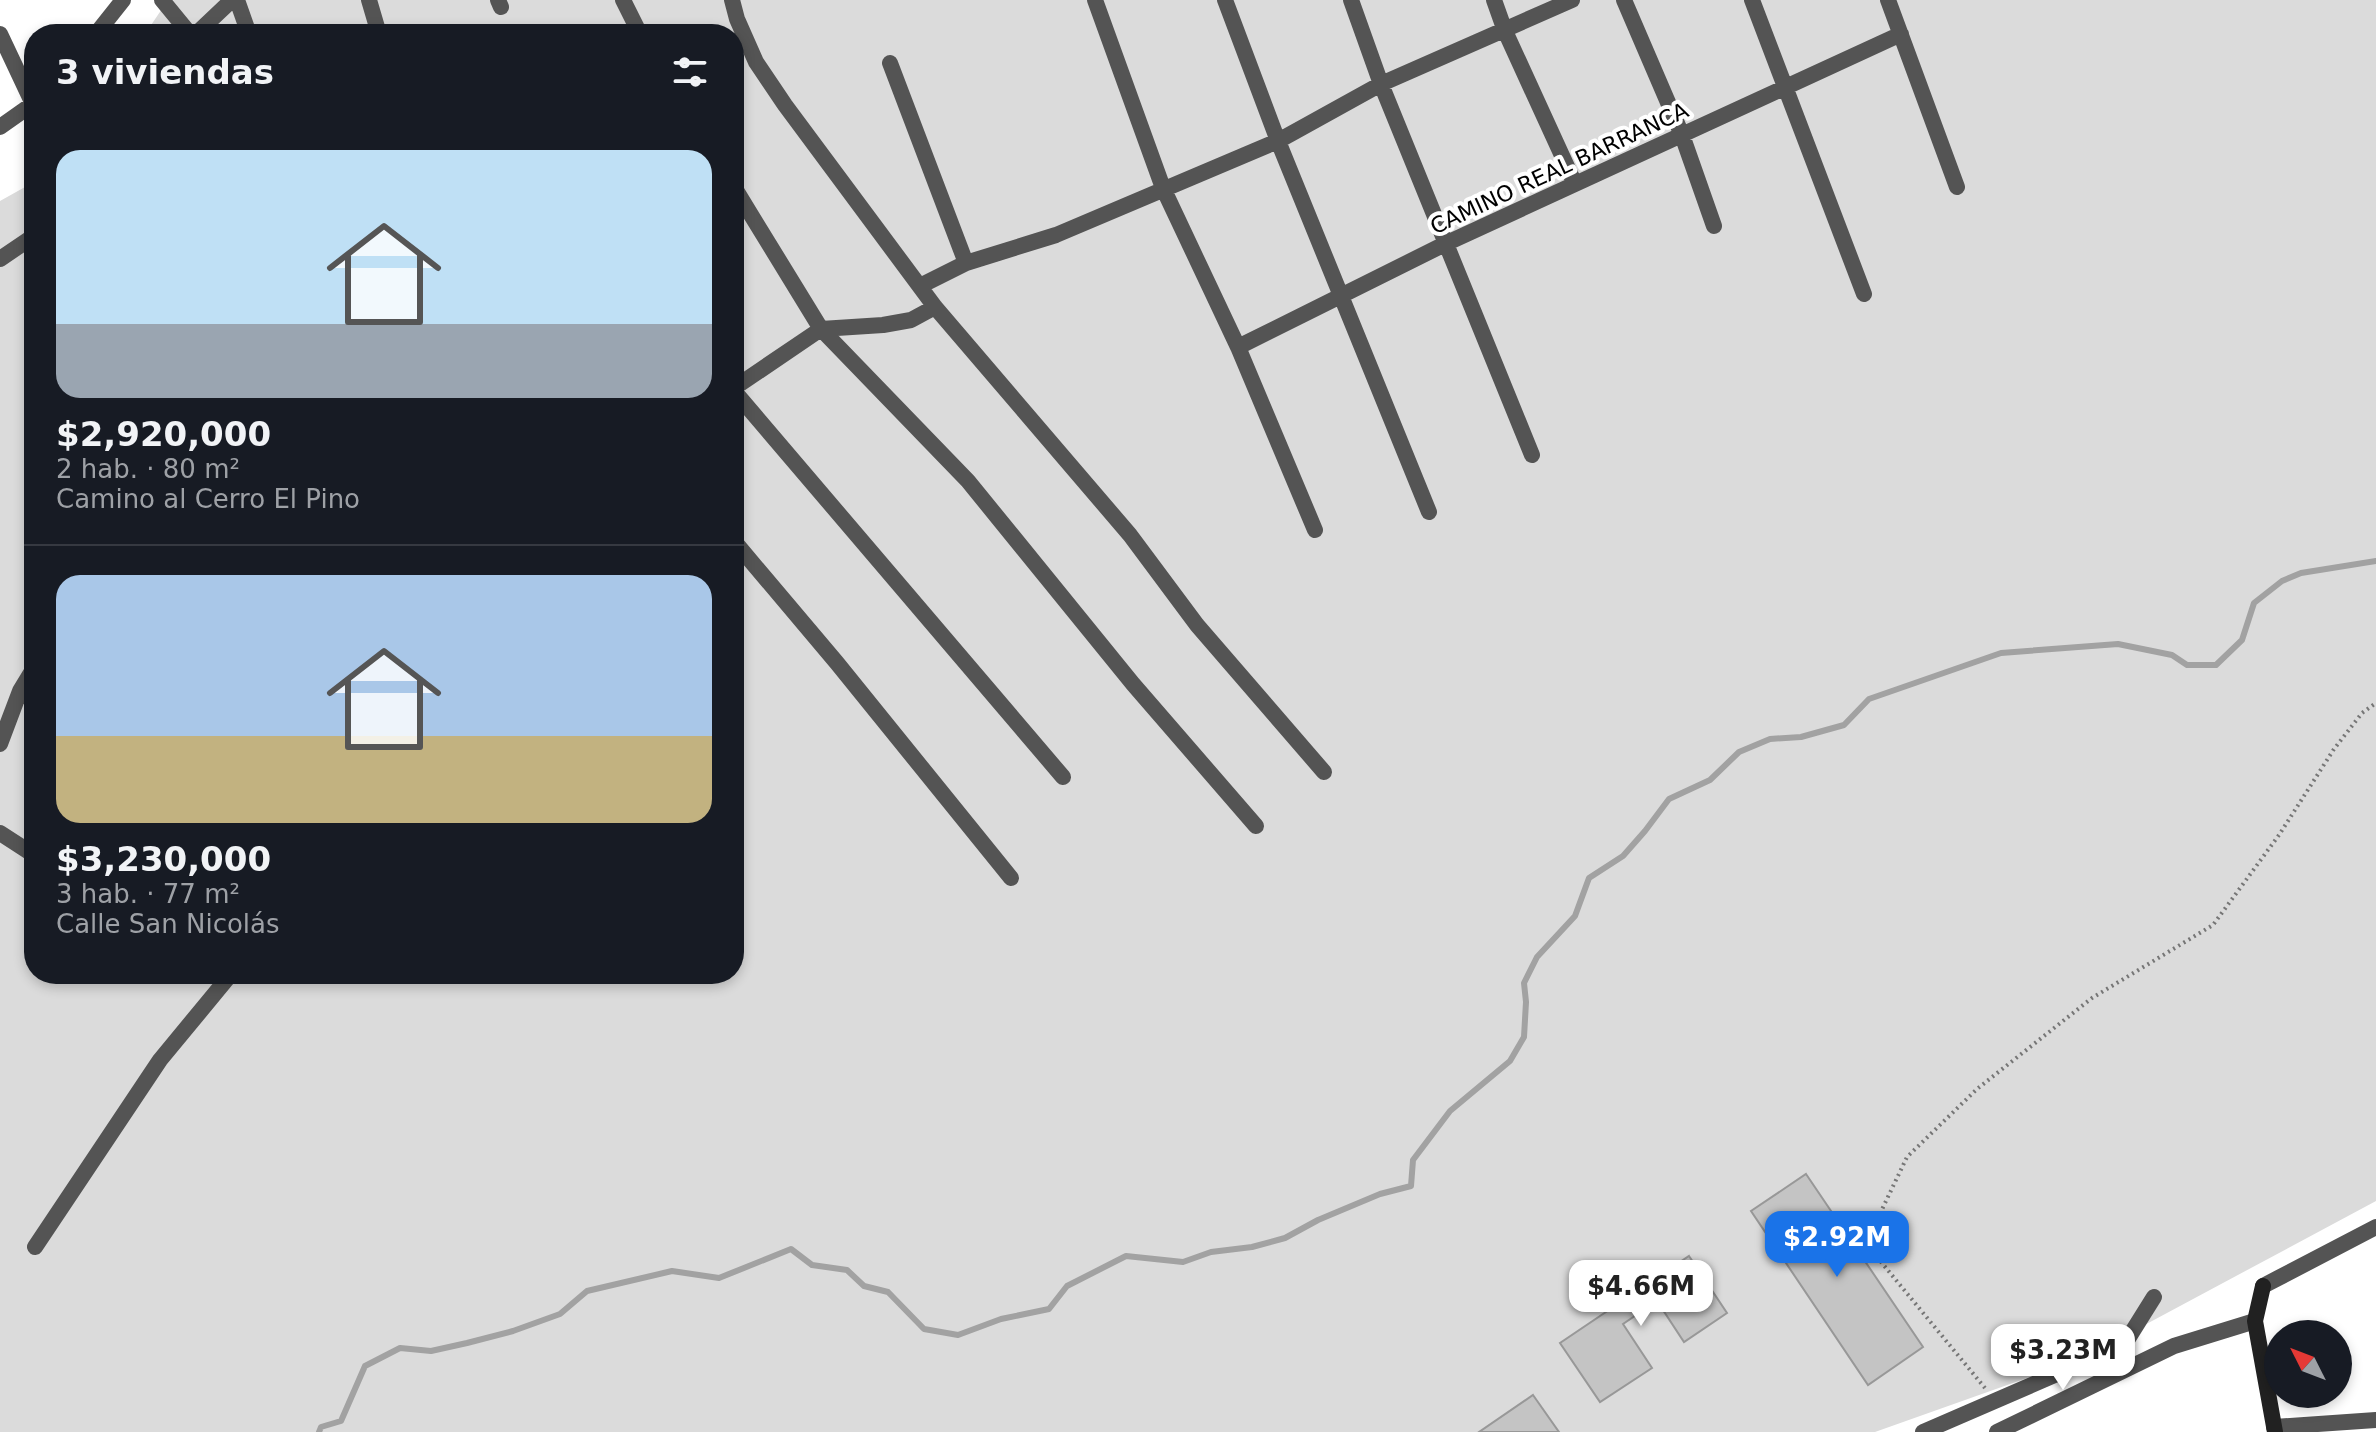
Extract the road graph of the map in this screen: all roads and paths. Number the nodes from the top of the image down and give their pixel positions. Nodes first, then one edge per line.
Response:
1 (123, 0) edge
2 (162, 0) edge
3 (235, 0) edge
4 (369, 0) edge
5 (623, 0) edge
6 (732, 0) edge
7 (1095, 0) edge
8 (1225, 0) edge
9 (1351, 0) edge
10 (1494, 0) edge
11 (1572, 0) edge
12 (1624, 0) edge
13 (1752, 0) edge
14 (1888, 0) edge
15 (104, 24) edge
16 (184, 24) edge
17 (205, 24) edge
18 (245, 24) edge
19 (376, 24) edge
20 (635, 24) edge
21 (739, 24) edge
22 (1505, 31) junction
23 (0, 34) edge
24 (1901, 34) junction
25 (744, 35) edge
26 (890, 63) dead end
27 (24, 83) edge
28 (1381, 84) junction
29 (1786, 87) junction
30 (24, 111) edge
31 (0, 127) edge
32 (1682, 135) junction
33 (1278, 141) junction
34 (1575, 184) junction
35 (1957, 187) dead end
36 (1163, 188) junction
37 (744, 203) edge
38 (1714, 226) dead end
39 (24, 243) edge
40 (1447, 243) junction
41 (0, 259) edge
42 (966, 263) junction
43 (920, 286) junction
44 (1864, 294) dead end
45 (1340, 296) junction
46 (935, 307) junction
47 (821, 329) junction
48 (1238, 347) junction
49 (744, 383) edge
50 (744, 402) edge
51 (1532, 455) dead end
52 (1429, 512) dead end
53 (1315, 530) dead end
54 (744, 553) edge
55 (24, 701) edge
56 (2376, 703) edge
57 (0, 744) edge
58 (1324, 772) dead end
59 (1063, 777) dead end
60 (1256, 826) dead end
61 (0, 833) edge
62 (24, 849) edge
63 (1011, 878) dead end
64 (218, 984) edge
65 (2376, 1227) edge
66 (35, 1247) dead end
67 (2154, 1297) dead end
68 (2255, 1321) junction
69 (1994, 1399) junction
70 (2376, 1420) edge
71 (2274, 1430) edge
72 (1923, 1432) edge
73 (1997, 1432) edge

1 - 15 street
2 - 16 street
3 - 17 street
3 - 18 street
4 - 19 street
5 - 20 street
6 - 21 street
7 - 36 street
8 - 33 street
9 - 28 street
10 - 22 street
11 - 22 street
12 - 32 street
13 - 29 street
14 - 24 street
22 - 28 street
22 - 34 street
23 - 27 street
24 - 29 street, CAMINO REAL BARRANCA
24 - 35 street
25 - 43 street
26 - 42 street
28 - 33 street
28 - 40 street
29 - 32 street, CAMINO REAL BARRANCA
29 - 44 street
30 - 31 street
32 - 34 street, CAMINO REAL BARRANCA
32 - 38 street
33 - 36 street
33 - 45 street
34 - 40 street, CAMINO REAL BARRANCA
36 - 42 street
36 - 48 street
37 - 47 street
39 - 41 street
40 - 45 street, CAMINO REAL BARRANCA
40 - 51 street
42 - 43 street
43 - 46 street
45 - 48 street, CAMINO REAL BARRANCA
45 - 52 street
46 - 47 street
46 - 58 street
47 - 49 street
47 - 60 street
48 - 53 street
50 - 59 street
54 - 63 street
55 - 57 street
56 - 69 path
61 - 62 street
64 - 66 street
65 - 68 street
67 - 69 street
68 - 71 street
68 - 73 street
69 - 72 street
70 - 71 street

